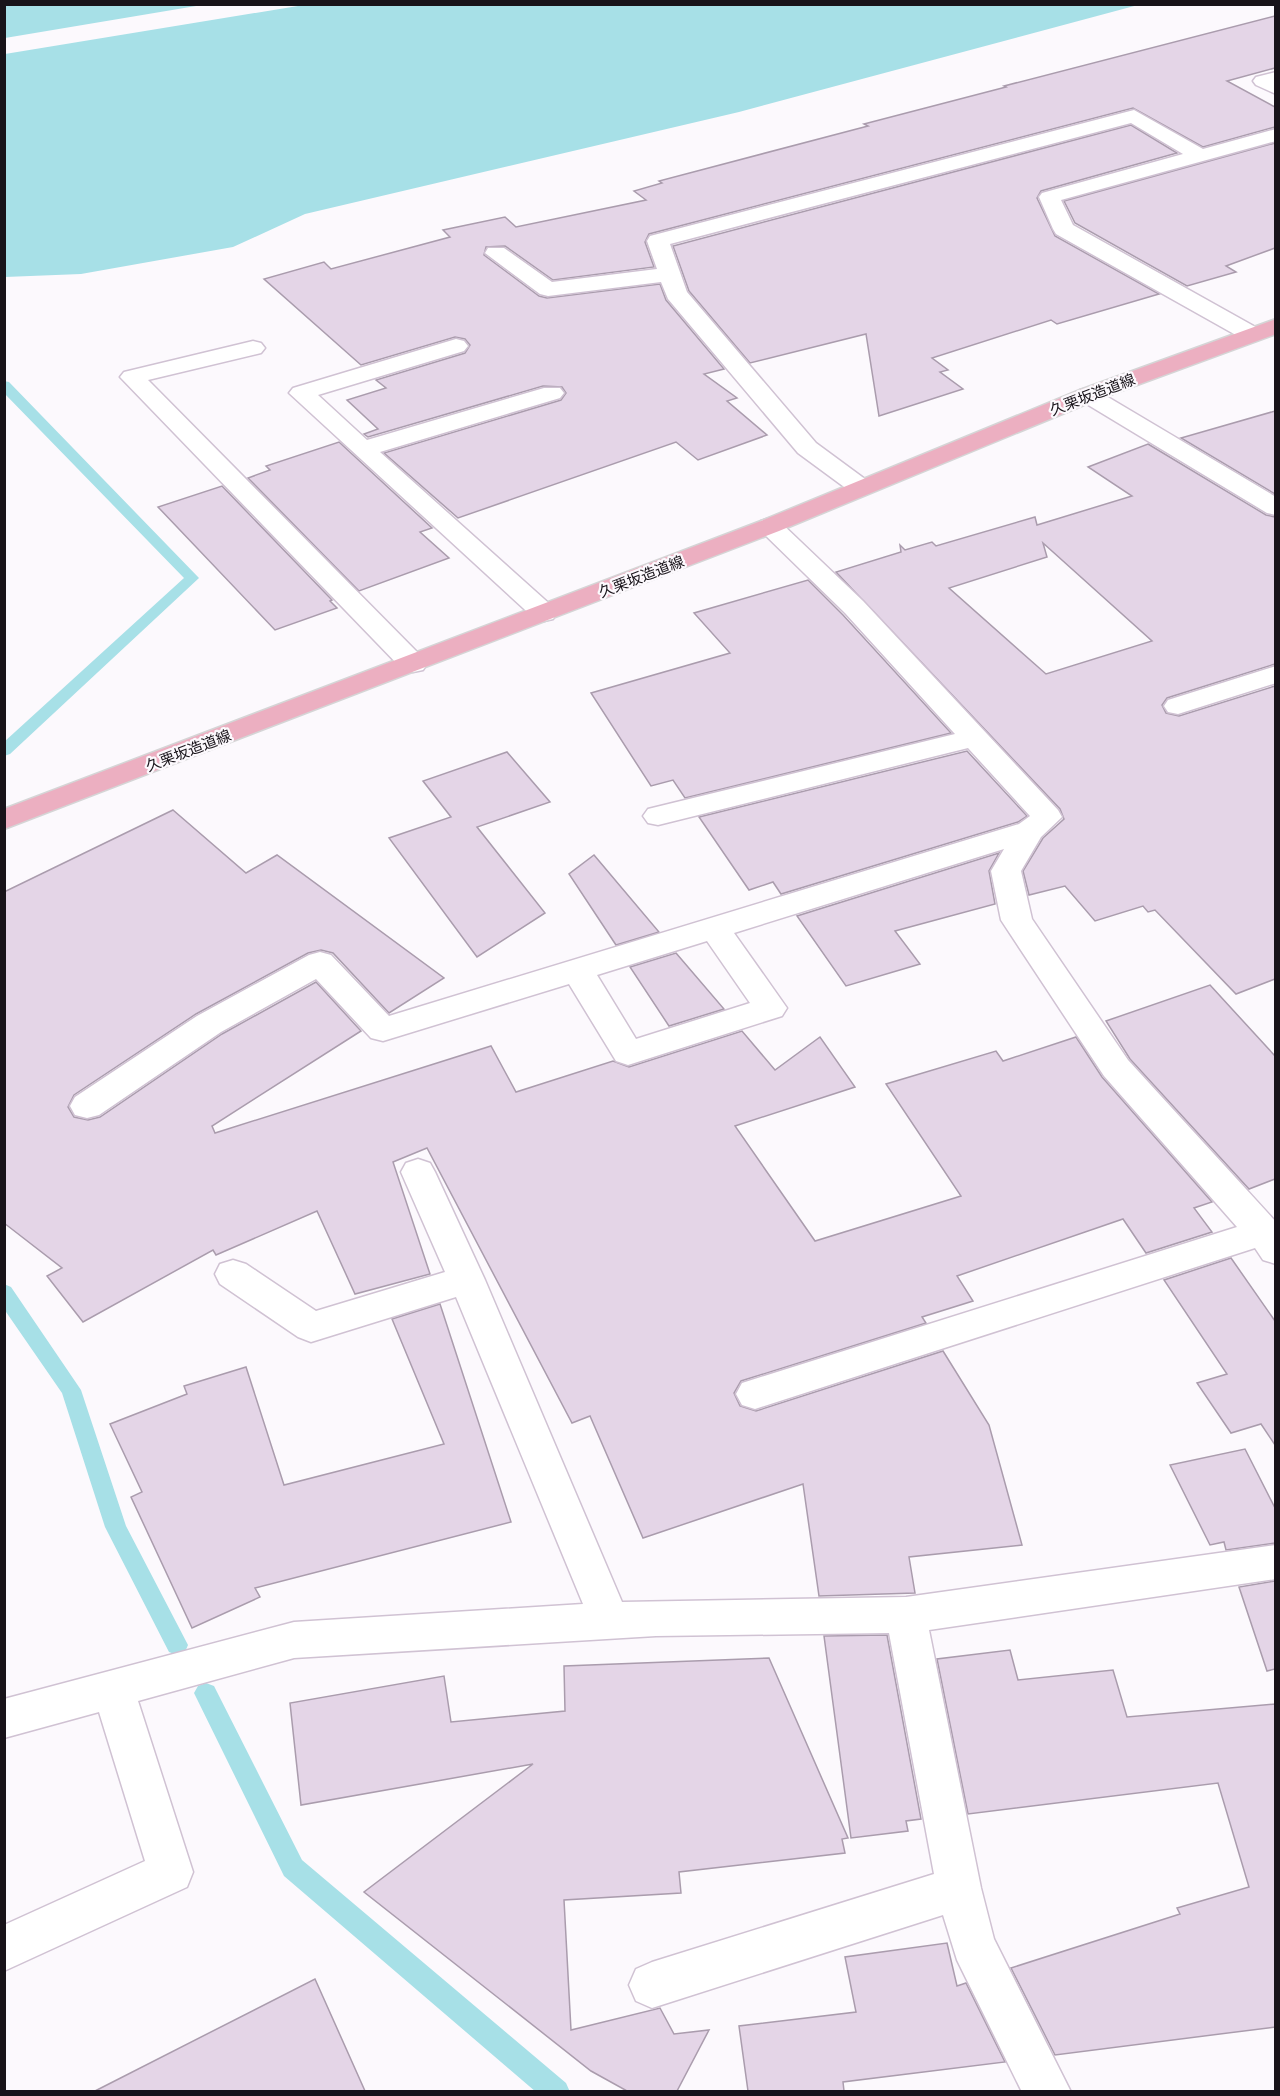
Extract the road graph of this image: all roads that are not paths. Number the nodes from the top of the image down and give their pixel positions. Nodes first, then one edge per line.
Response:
1 (1275, 78) edge
2 (1275, 88) edge
3 (1275, 135) edge
4 (1199, 155) junction
5 (496, 253) dead end
6 (669, 274) junction
7 (1263, 330) edge
8 (456, 346) dead end
9 (253, 348) dead end
10 (552, 393) dead end
11 (1088, 395) junction
12 (363, 449) junction
13 (860, 487) junction
14 (1275, 508) edge
15 (770, 526) junction
16 (544, 613) junction
17 (413, 664) junction
18 (1275, 674) edge
19 (1178, 706) dead end
20 (975, 738) junction
21 (658, 816) dead end
22 (4, 820) edge
23 (1030, 831) junction
24 (714, 928) junction
25 (577, 970) junction
26 (87, 1106) dead end
27 (418, 1172) dead end
28 (1269, 1241) edge
29 (233, 1274) dead end
30 (467, 1280) junction
31 (755, 1394) dead end
32 (1275, 1562) edge
33 (906, 1616) junction
34 (610, 1621) junction
35 (113, 1690) junction
36 (4, 1719) edge
37 (959, 1888) junction
38 (4, 1949) edge
39 (652, 1984) dead end
40 (1047, 2091) edge

1 - 2 street
3 - 4 street
4 - 6 street
4 - 7 street
5 - 6 street
6 - 13 street
7 - 11 main road, 久栗坂造道線
8 - 12 street
9 - 17 street
10 - 12 street
11 - 13 main road, 久栗坂造道線
11 - 14 street
12 - 16 street
13 - 15 main road, 久栗坂造道線
15 - 16 main road, 久栗坂造道線
15 - 20 street
16 - 17 main road, 久栗坂造道線
17 - 22 main road, 久栗坂造道線
18 - 19 street
20 - 21 street
20 - 23 street
23 - 24 street
23 - 28 street
24 - 25 street
24 - 25 street
25 - 26 street
27 - 30 street
28 - 31 street
29 - 30 street
30 - 34 street
32 - 33 street
33 - 34 street
33 - 37 street
34 - 35 street
35 - 36 street
35 - 38 street
37 - 39 street
37 - 40 street

